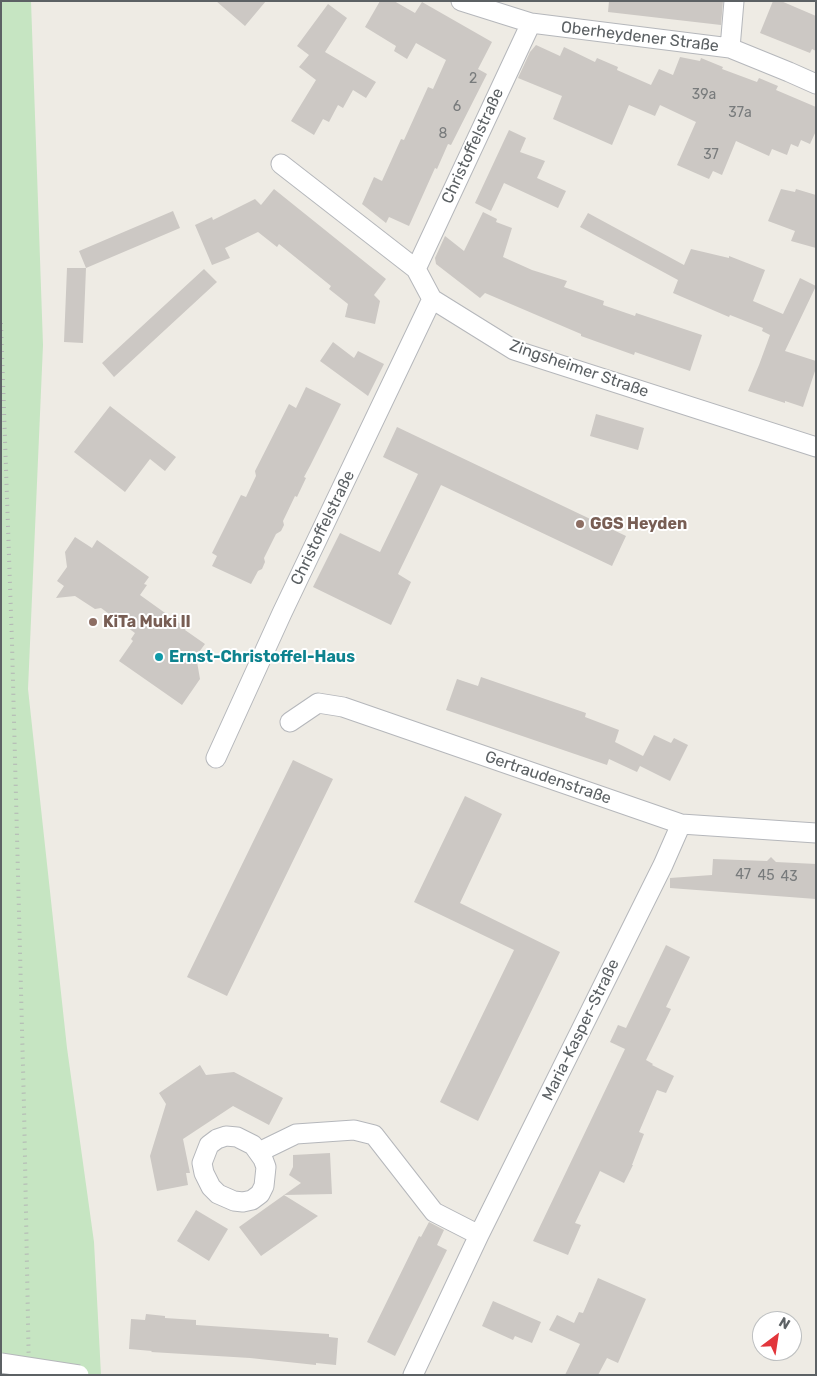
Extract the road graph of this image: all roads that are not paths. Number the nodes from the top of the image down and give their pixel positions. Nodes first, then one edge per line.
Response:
1 (461, 1) edge
2 (734, 1) edge
3 (531, 23) junction
4 (730, 48) junction
5 (816, 84) edge
6 (281, 164) dead end
7 (416, 269) junction
8 (432, 299) junction
9 (816, 447) edge
10 (290, 722) dead end
11 (216, 758) dead end
12 (681, 824) junction
13 (816, 833) edge
14 (259, 1152) dead end
15 (479, 1235) junction
16 (1, 1363) edge
17 (79, 1375) edge
18 (413, 1375) edge

1 - 3 street, Oberheydener Straße
2 - 4 street
3 - 4 street, Oberheydener Straße
3 - 7 street, Christoffelstraße
4 - 5 street, Oberheydener Straße
6 - 7 street
7 - 8 street
8 - 9 street, Zingsheimer Straße
8 - 11 street, Christoffelstraße
10 - 12 street, Gertraudenstraße
12 - 13 street, Gertraudenstraße
12 - 15 street, Maria-Kasper-Straße
14 - 15 street
15 - 18 street, Maria-Kasper-Straße
16 - 17 street, bridge

